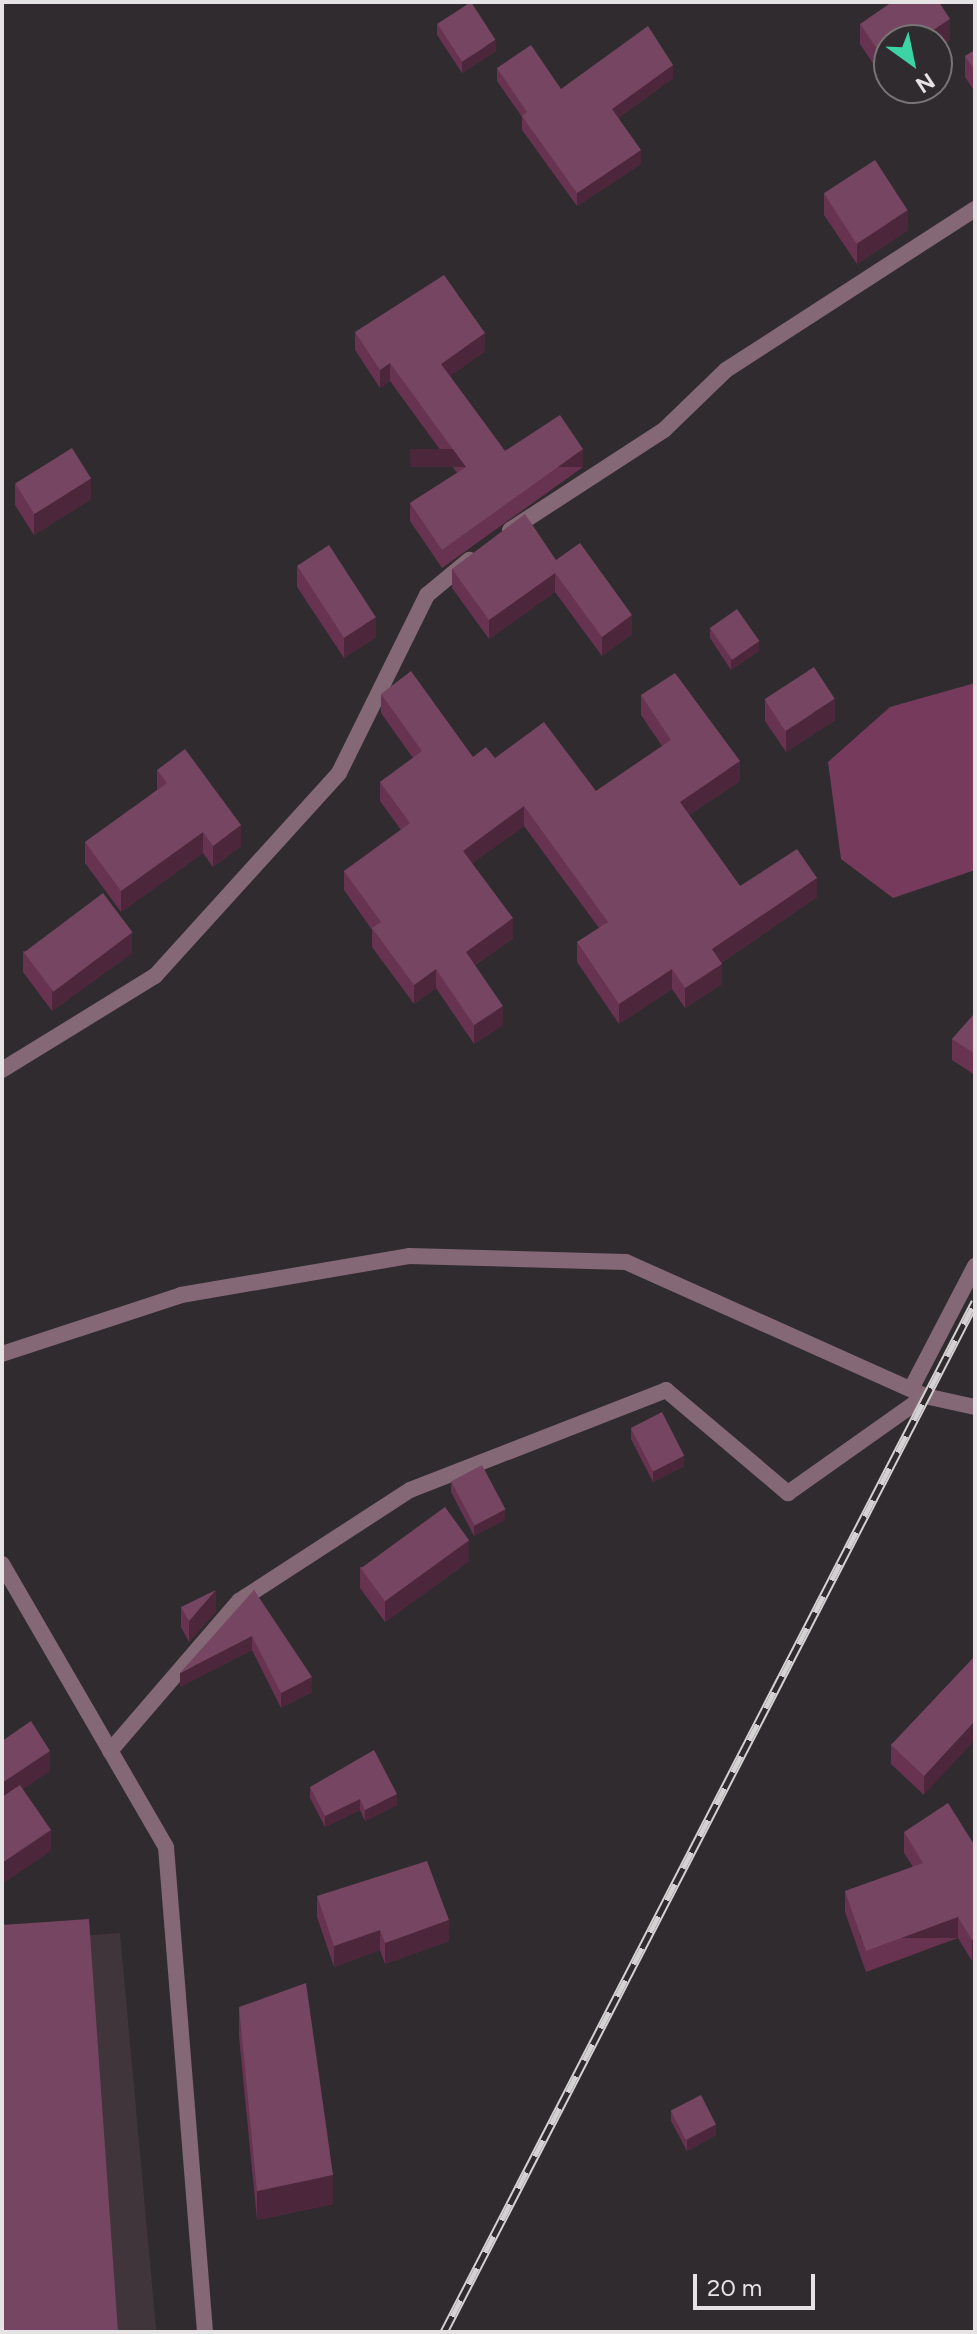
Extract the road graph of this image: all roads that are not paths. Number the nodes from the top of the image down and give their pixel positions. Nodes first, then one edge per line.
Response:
1 (975, 209) edge
2 (2, 1070) edge
3 (975, 1266) edge
4 (2, 1354) edge
5 (918, 1392) junction
6 (975, 1407) edge
7 (2, 1564) edge
8 (110, 1751) junction
9 (205, 2332) edge

1 - 2 street
3 - 5 street
4 - 5 street
5 - 6 street
5 - 8 street
7 - 8 street
8 - 9 street

